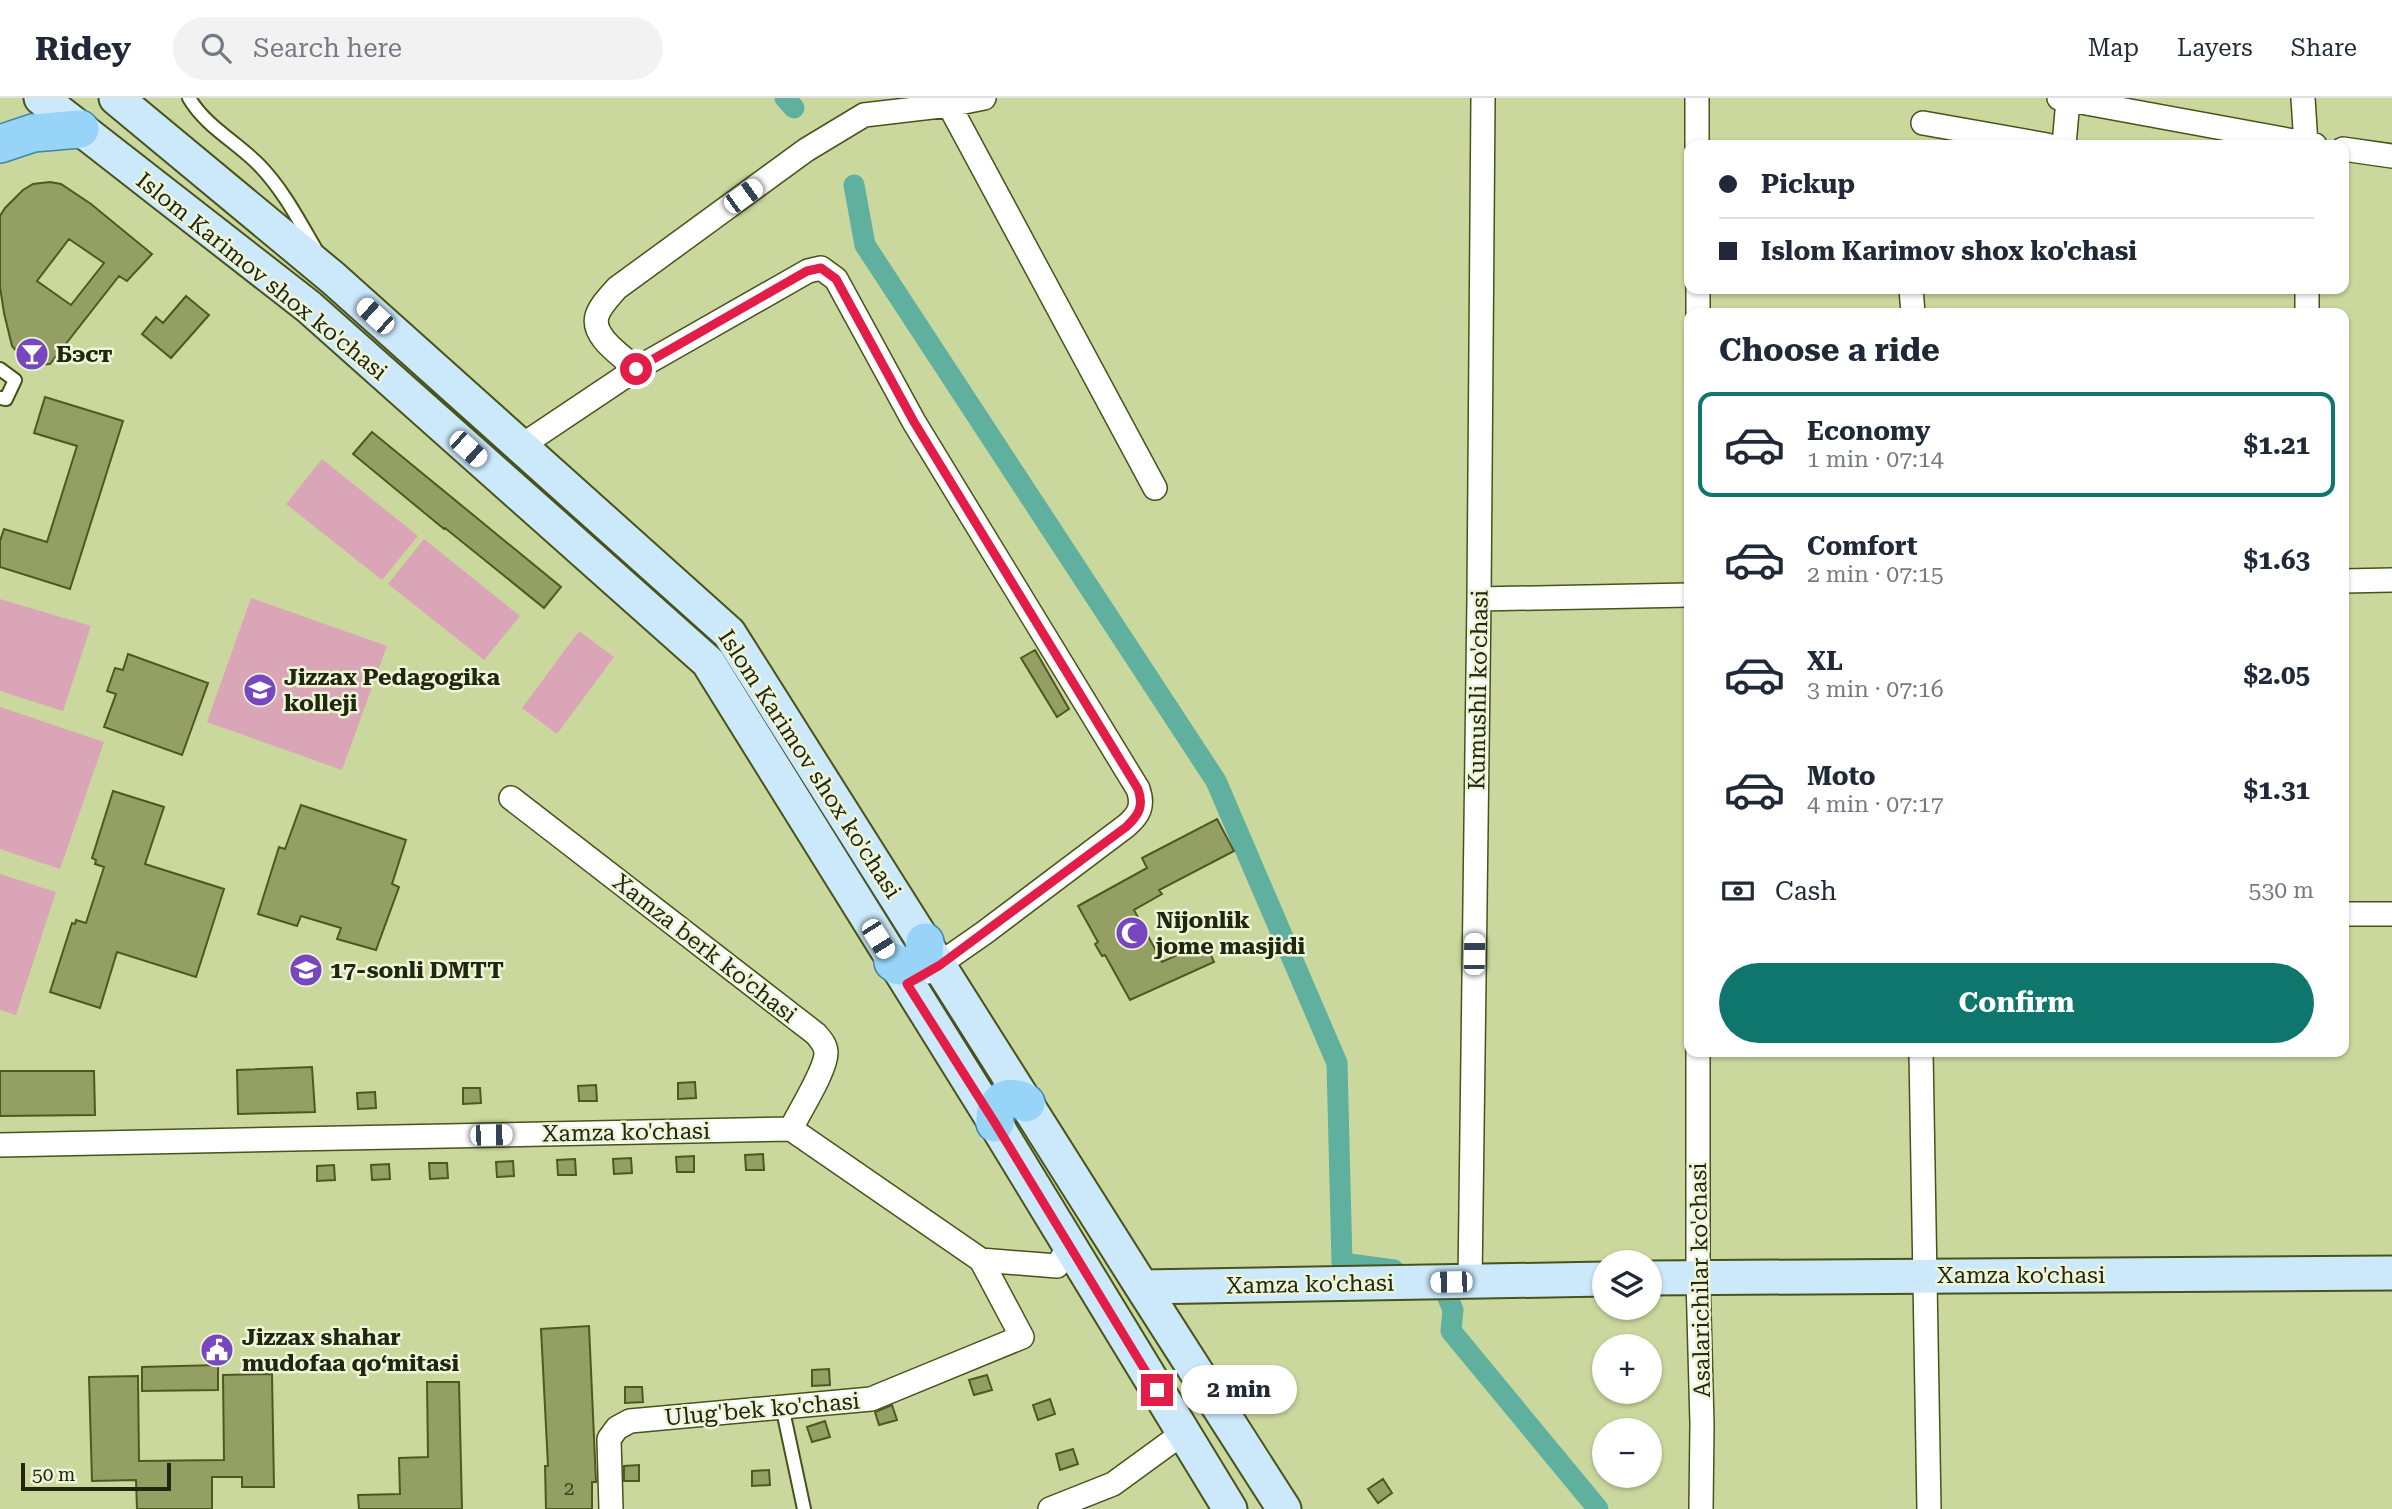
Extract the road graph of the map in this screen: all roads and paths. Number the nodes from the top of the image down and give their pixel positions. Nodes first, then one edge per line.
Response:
1 (41, 98) edge
2 (116, 98) edge
3 (189, 98) edge
4 (984, 98) edge
5 (1483, 98) edge
6 (1697, 98) edge
7 (2303, 98) edge
8 (2064, 99) edge
9 (949, 105) junction
10 (1923, 123) dead end
11 (80, 130) junction
12 (1697, 140) edge
13 (2020, 140) edge
14 (2064, 140) edge
15 (2282, 140) edge
16 (2308, 140) edge
17 (0, 144) edge
18 (2349, 150) edge
19 (2392, 156) edge
20 (333, 278) junction
21 (0, 369) edge
22 (636, 369) junction
23 (0, 398) edge
24 (521, 446) junction
25 (1155, 488) dead end
26 (2392, 580) edge
27 (2349, 581) edge
28 (1684, 595) edge
29 (1479, 599) junction
30 (511, 798) dead end
31 (2349, 914) edge
32 (2392, 914) edge
33 (932, 954) junction
34 (900, 973) junction
35 (1698, 1057) edge
36 (1921, 1057) edge
37 (1026, 1103) junction
38 (995, 1123) junction
39 (791, 1129) junction
40 (0, 1145) edge
41 (1065, 1240) junction
42 (981, 1260) junction
43 (2392, 1273) edge
44 (1925, 1276) junction
45 (1698, 1278) junction
46 (1592, 1279) edge
47 (1662, 1279) edge
48 (1451, 1282) junction
49 (1142, 1287) junction
50 (782, 1406) junction
51 (1183, 1433) junction
52 (611, 1509) edge
53 (804, 1509) edge
54 (1050, 1509) edge
55 (1230, 1509) edge
56 (1284, 1509) edge
57 (1701, 1509) edge
58 (1929, 1509) edge

1 - 11 main road, Islom Karimov shox ko'chasi
2 - 20 main road, Islom Karimov shox ko'chasi
3 - 20 lane
4 - 9 street
5 - 29 street, Kumushli ko'chasi
6 - 12 street
7 - 16 street
8 - 14 street
8 - 15 street
9 - 22 street
9 - 25 street
10 - 13 street
11 - 17 main road
11 - 34 main road, Islom Karimov shox ko'chasi
18 - 19 street
20 - 24 main road, Islom Karimov shox ko'chasi
21 - 23 lane
22 - 24 street
22 - 33 street
24 - 33 main road, Islom Karimov shox ko'chasi
26 - 27 street
28 - 29 street
29 - 48 street, Kumushli ko'chasi
30 - 39 street, Xamza berk ko'chasi
31 - 32 street
33 - 34 main road
33 - 37 main road, Islom Karimov shox ko'chasi
34 - 38 main road, Islom Karimov shox ko'chasi
35 - 45 street, Asalarichilar ko'chasi
36 - 44 street
37 - 38 main road
37 - 49 main road, Islom Karimov shox ko'chasi
38 - 41 main road, Islom Karimov shox ko'chasi
39 - 40 street, Xamza ko'chasi
39 - 42 street
41 - 42 street
41 - 51 main road, Islom Karimov shox ko'chasi
42 - 50 street, Ulug'bek ko'chasi
43 - 44 main road, Xamza ko'chasi
44 - 45 main road, Xamza ko'chasi
44 - 58 street
45 - 47 main road, Xamza ko'chasi
45 - 57 street, Asalarichilar ko'chasi
46 - 48 main road, Xamza ko'chasi
48 - 49 main road, Xamza ko'chasi
49 - 56 main road, Islom Karimov shox ko'chasi
50 - 52 street, Ulug'bek ko'chasi
50 - 53 lane
51 - 54 street
51 - 55 main road, Islom Karimov shox ko'chasi

